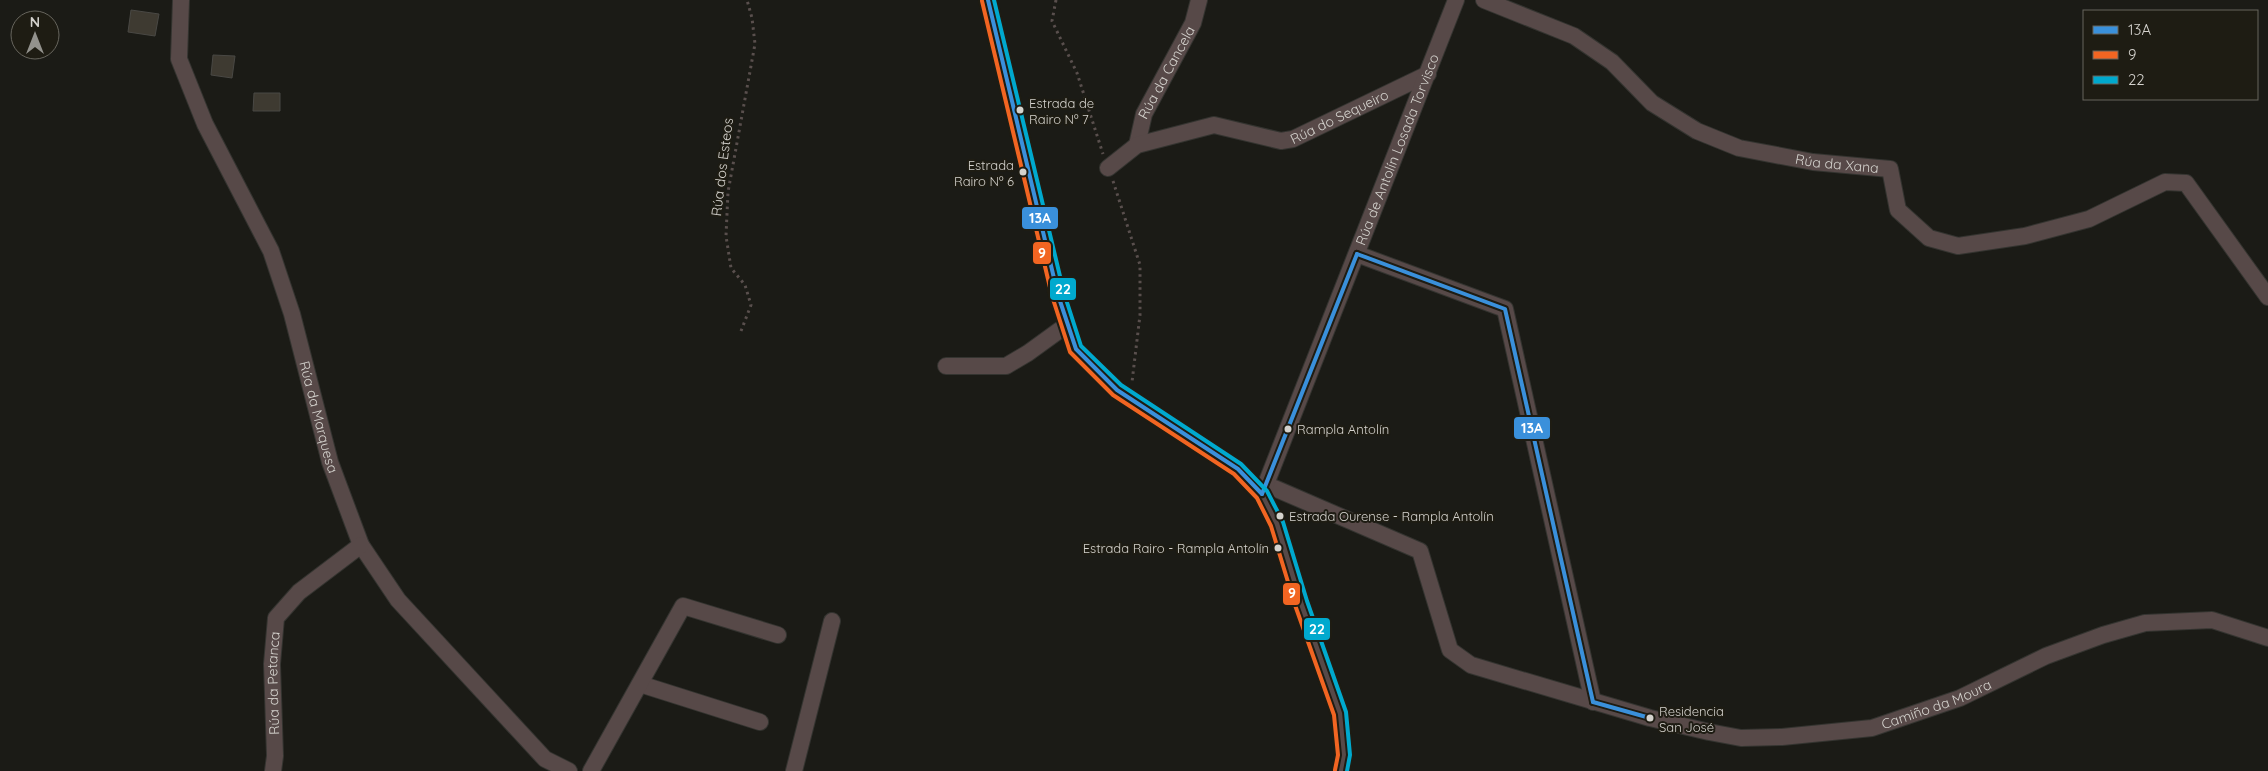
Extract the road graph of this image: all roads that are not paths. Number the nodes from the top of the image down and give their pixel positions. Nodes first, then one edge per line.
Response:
1 (181, 0) edge
2 (988, 0) edge
3 (1199, 0) edge
4 (1456, 0) edge
5 (1484, 0) edge
6 (1428, 74) junction
7 (1137, 146) junction
8 (1108, 168) road end
9 (1357, 254) junction
10 (2268, 296) edge
11 (1068, 324) junction
12 (946, 366) dead end
13 (1264, 489) junction
14 (361, 545) junction
15 (832, 621) dead end
16 (778, 635) dead end
17 (2268, 638) edge
18 (640, 684) junction
19 (1593, 702) junction
20 (760, 722) dead end
21 (563, 770) edge
22 (273, 771) edge
23 (591, 771) edge
24 (794, 771) edge
25 (1341, 771) edge

1 - 14 street, Rúa da Marquesa
2 - 11 street
3 - 7 street, Rúa da Cancela
4 - 6 street, Rúa de Antolín Losada Torvisco
5 - 10 street, Rúa da Xana
6 - 7 street, Rúa do Sequeiro
6 - 9 street, Rúa de Antolín Losada Torvisco
7 - 8 street, Rúa do Sequeiro
9 - 13 street, Rúa de Antolín Losada Torvisco
9 - 19 street
11 - 12 street
11 - 13 street
13 - 19 street, Camiño da Moura
13 - 25 street
14 - 21 street, Rúa da Marquesa
14 - 22 street, Rúa da Petanca
15 - 24 street
16 - 18 street
17 - 19 street, Camiño da Moura
18 - 20 street
18 - 23 street

